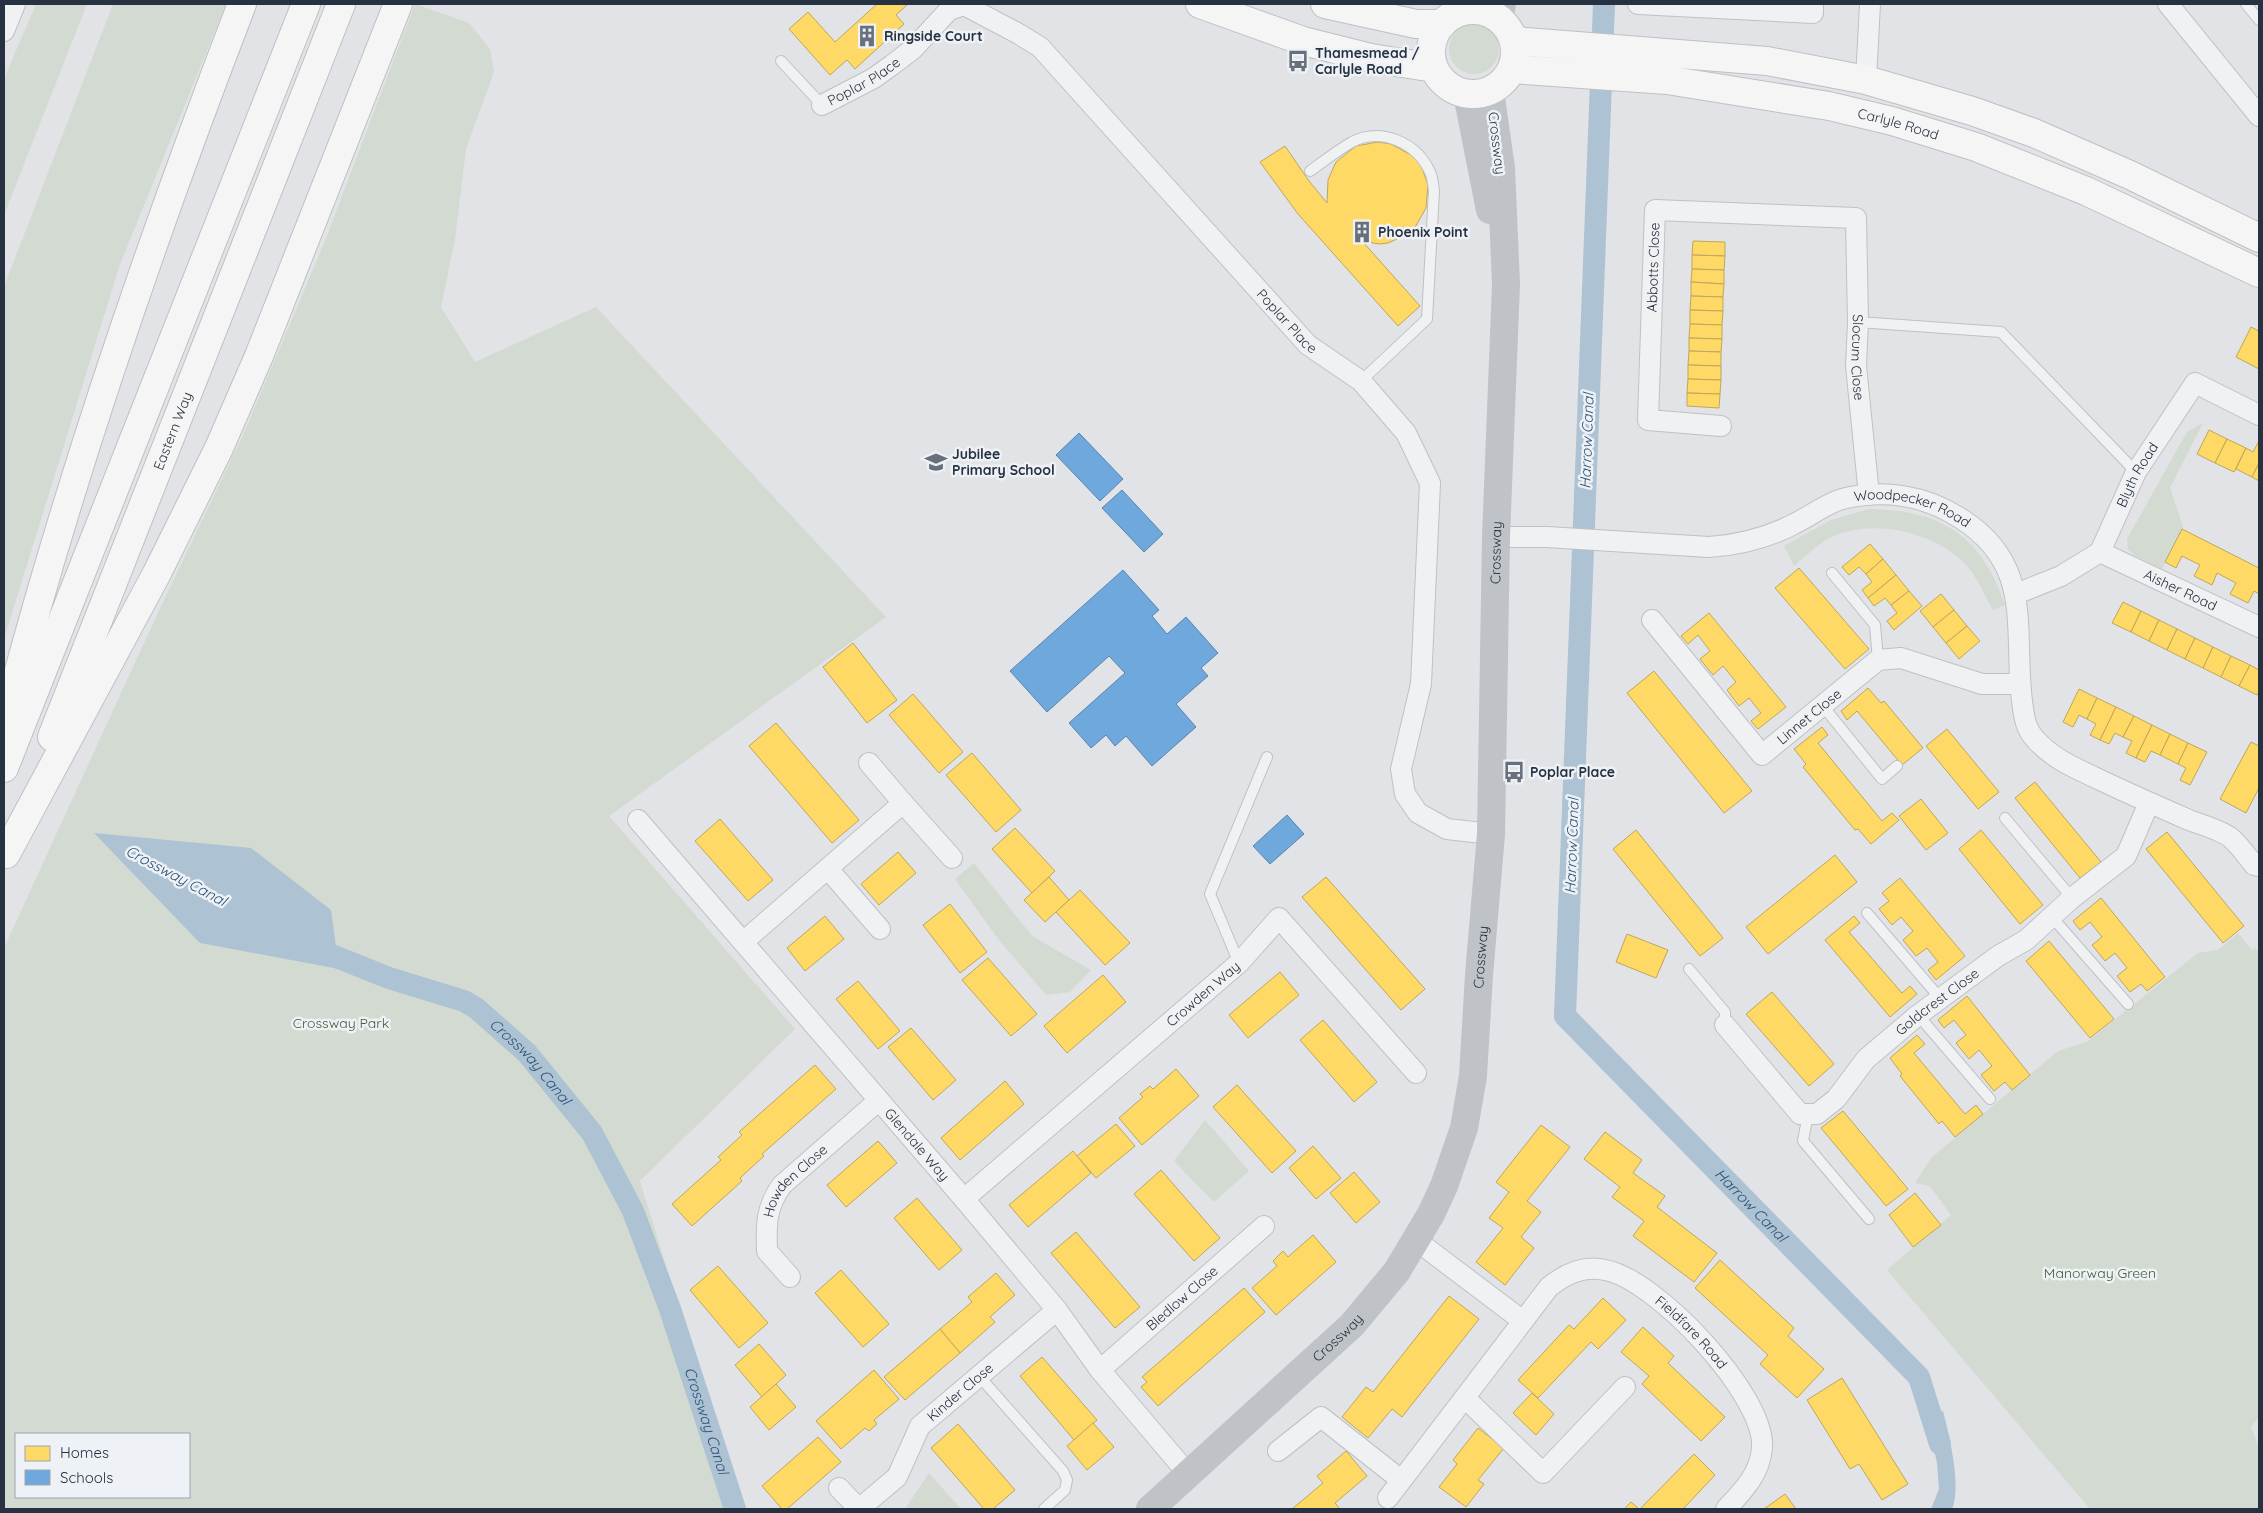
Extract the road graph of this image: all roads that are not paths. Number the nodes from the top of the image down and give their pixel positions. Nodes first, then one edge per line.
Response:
1 (15, 4) edge
2 (242, 4) edge
3 (306, 4) edge
4 (341, 4) edge
5 (398, 4) edge
6 (964, 4) edge
7 (1200, 4) edge
8 (1325, 4) edge
9 (1638, 4) edge
10 (1813, 4) edge
11 (1870, 4) edge
12 (2168, 4) edge
13 (2246, 4) edge
14 (1469, 7) edge
15 (1501, 11) edge
16 (2259, 20) edge
17 (1442, 24) junction
18 (4, 31) edge
19 (1515, 41) junction
20 (781, 61) dead end
21 (1434, 68) junction
22 (1512, 70) junction
23 (1866, 80) junction
24 (1479, 93) junction
25 (822, 105) joint
26 (2259, 116) edge
27 (1310, 171) dead end
28 (1856, 218) joint
29 (2259, 238) edge
30 (2259, 273) edge
31 (1858, 322) junction
32 (1361, 381) junction
33 (2259, 415) edge
34 (1721, 426) dead end
35 (2136, 472) junction
36 (1869, 495) junction
37 (1496, 537) junction
38 (2100, 552) junction
39 (1832, 573) dead end
40 (2016, 594) junction
41 (1652, 620) dead end
42 (2259, 627) edge
43 (1878, 660) junction
44 (2020, 684) junction
45 (1822, 705) junction
46 (4, 727) edge
47 (1267, 757) dead end
48 (869, 763) dead end
49 (1897, 766) dead end
50 (4, 768) edge
51 (903, 803) junction
52 (2149, 803) junction
53 (2005, 818) dead end
54 (638, 820) dead end
55 (1492, 834) junction
56 (5, 857) edge
57 (952, 858) dead end
58 (2259, 866) edge
59 (828, 868) junction
60 (2072, 898) junction
61 (1866, 912) dead end
62 (2051, 916) junction
63 (880, 929) dead end
64 (743, 942) junction
65 (1239, 963) junction
66 (1689, 968) dead end
67 (1940, 998) junction
68 (2128, 1004) dead end
69 (1918, 1015) junction
70 (1725, 1026) joint
71 (1416, 1073) dead end
72 (1990, 1099) dead end
73 (878, 1101) junction
74 (1808, 1114) junction
75 (964, 1199) junction
76 (1869, 1219) dead end
77 (1264, 1226) dead end
78 (1417, 1241) junction
79 (790, 1277) dead end
80 (1057, 1310) junction
81 (1523, 1322) junction
82 (1100, 1370) junction
83 (979, 1376) junction
84 (1625, 1387) dead end
85 (1465, 1398) junction
86 (1278, 1451) dead end
87 (1189, 1475) junction
88 (1401, 1480) junction
89 (839, 1488) dead end
90 (1388, 1498) dead end
91 (859, 1509) edge
92 (1044, 1509) edge
93 (1150, 1509) edge
94 (1726, 1509) edge

1 - 18 street
2 - 46 main road
3 - 50 main road
4 - 56 main road, Eastern Way
5 - 56 main road
6 - 25 street, Poplar Place
6 - 32 street, Poplar Place
7 - 21 main road
8 - 17 main road
9 - 10 street
11 - 23 street
12 - 26 street
13 - 16 lane
14 - 15 main road
14 - 17 main road
15 - 19 main road
17 - 21 main road
19 - 22 main road
19 - 23 main road
20 - 25 lane
21 - 24 main road
22 - 24 main road
22 - 30 main road, Carlyle Road
23 - 29 main road
24 - 37 street, Crossway
27 - 32 lane
28 - 31 street, Slocum Close
28 - 34 street, Abbotts Close
31 - 35 lane
31 - 36 street, Slocum Close
32 - 55 street, Poplar Place
33 - 35 street, Blyth Road
35 - 38 street, Blyth Road
36 - 37 street, Woodpecker Road
36 - 40 street, Woodpecker Road
37 - 55 street, Crossway
38 - 40 street
38 - 42 street, Aisher Road
39 - 43 lane
40 - 44 street, Woodpecker Road
41 - 45 street, Linnet Close
43 - 44 street
43 - 45 street, Linnet Close
44 - 52 street, Woodpecker Road
45 - 49 lane
47 - 65 lane
48 - 51 street
51 - 57 street
51 - 59 street
52 - 58 street, Woodpecker Road
52 - 60 street, Goldcrest Close
53 - 60 lane
54 - 64 street, Glendale Way
55 - 78 street, Crossway
59 - 63 street
59 - 64 street
60 - 62 street, Goldcrest Close
61 - 67 lane
62 - 67 street, Goldcrest Close
62 - 68 lane
64 - 73 street, Glendale Way
65 - 71 street, Crowden Way
65 - 75 street, Crowden Way
66 - 70 lane
67 - 69 street, Goldcrest Close
69 - 72 lane
69 - 74 street, Goldcrest Close
70 - 74 street
73 - 75 street, Glendale Way
73 - 79 street, Howden Close
74 - 76 lane
75 - 80 street, Glendale Way
77 - 82 street, Bledlow Close
78 - 81 street
78 - 87 street, Crossway
80 - 82 street, Glendale Way
80 - 83 street, Kinder Close
81 - 85 street, Fieldfare Road
81 - 94 street, Fieldfare Road
82 - 87 street, Glendale Way
83 - 91 street, Kinder Close
83 - 92 lane
84 - 85 street
85 - 88 street, Fieldfare Road
86 - 88 street
87 - 93 street, Crossway
88 - 90 street, Fieldfare Road
89 - 91 street, Kinder Close

